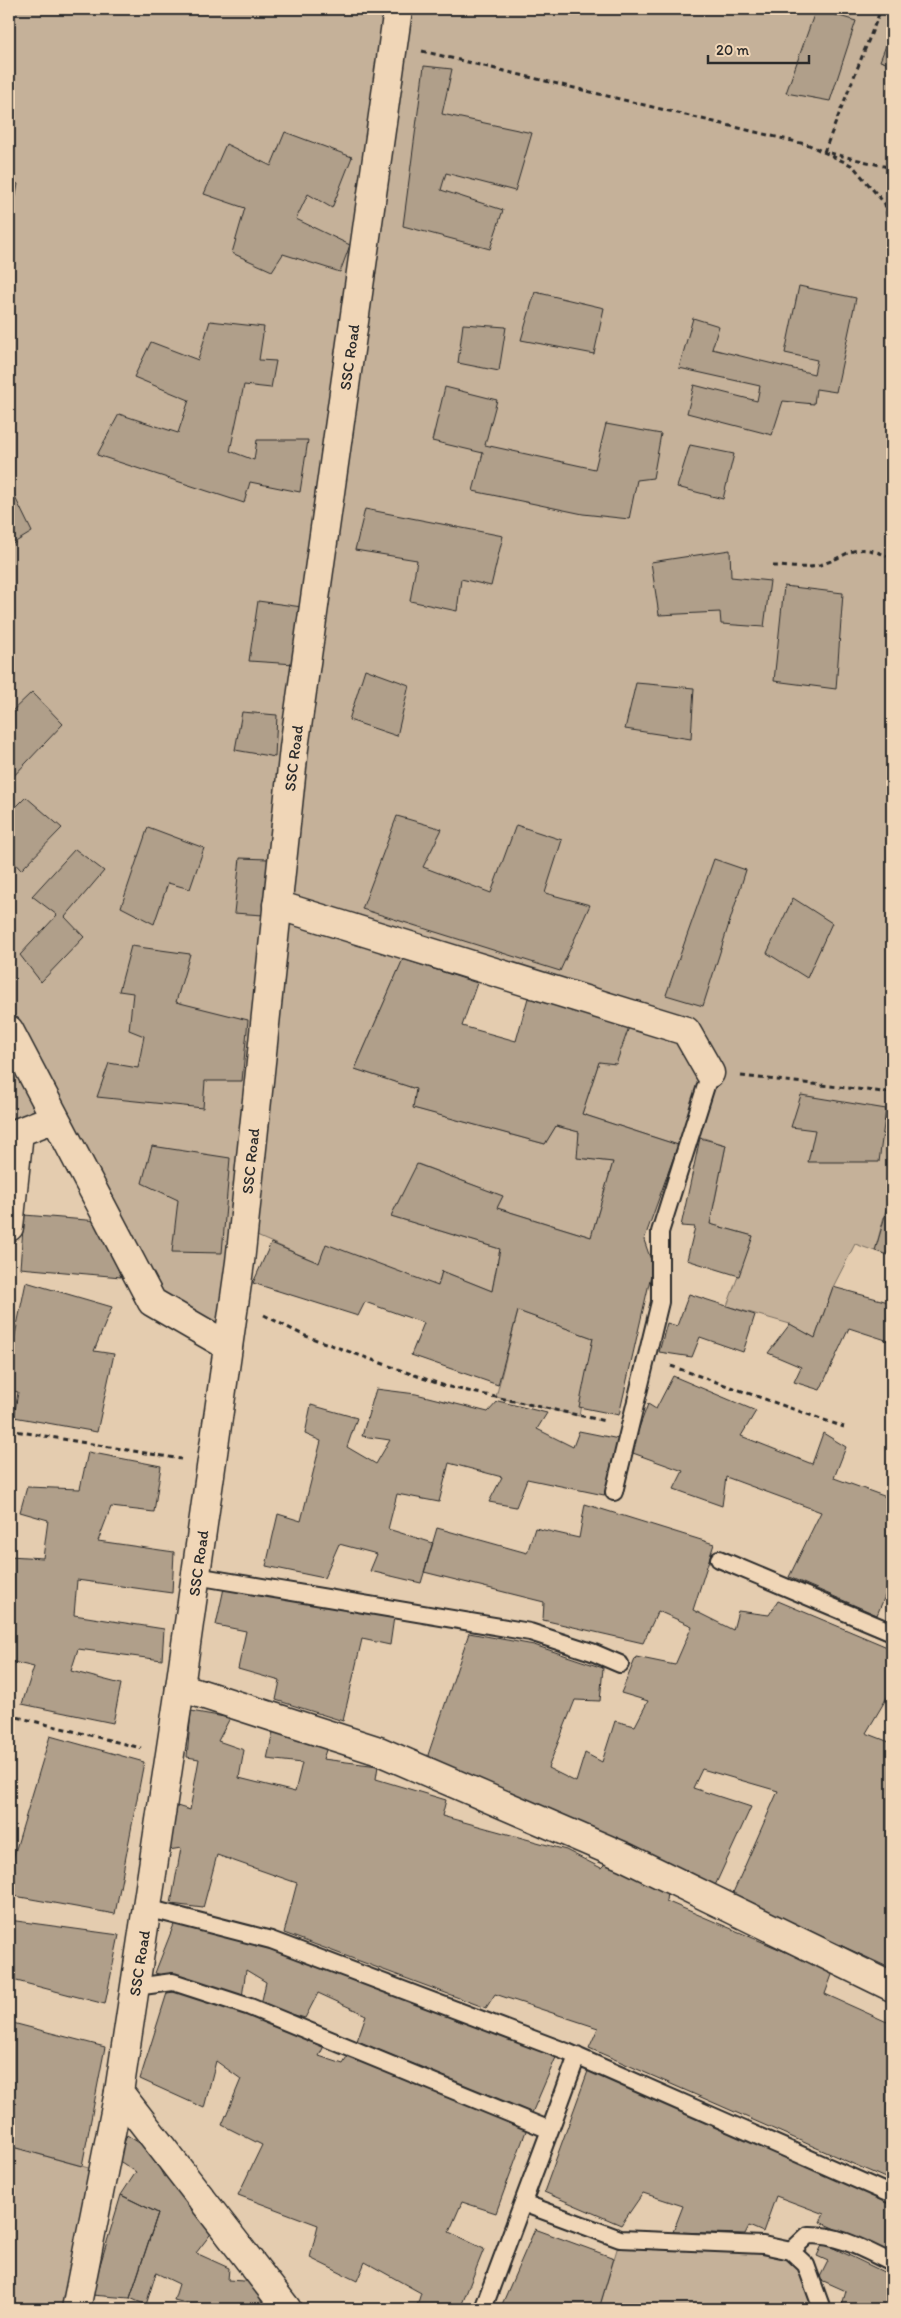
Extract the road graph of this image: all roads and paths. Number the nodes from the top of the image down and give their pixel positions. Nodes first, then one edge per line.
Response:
1 (398, 9) edge
2 (881, 9) edge
3 (393, 44) junction
4 (823, 151) junction
5 (892, 168) edge
6 (892, 241) edge
7 (892, 558) edge
8 (773, 566) dead end
9 (277, 905) junction
10 (9, 1030) edge
11 (710, 1072) junction
12 (892, 1092) edge
13 (55, 1118) junction
14 (9, 1227) edge
15 (234, 1300) junction
16 (228, 1346) junction
17 (647, 1358) junction
18 (630, 1427) junction
19 (844, 1427) dead end
20 (9, 1430) edge
21 (212, 1464) junction
22 (614, 1492) dead end
23 (719, 1559) dead end
24 (196, 1576) junction
25 (892, 1632) edge
26 (620, 1664) dead end
27 (180, 1687) junction
28 (9, 1715) edge
29 (170, 1755) junction
30 (147, 1908) junction
31 (135, 1987) junction
32 (892, 1987) edge
33 (577, 2056) junction
34 (119, 2092) junction
35 (550, 2130) junction
36 (892, 2194) edge
37 (523, 2203) junction
38 (791, 2252) junction
39 (892, 2263) edge
40 (76, 2309) edge
41 (287, 2309) edge
42 (484, 2309) edge
43 (822, 2309) edge

1 - 3 street, SSC Road
2 - 4 path
3 - 4 path
3 - 9 street, SSC Road
4 - 5 path
4 - 6 path
7 - 8 path
9 - 11 street
9 - 15 street, SSC Road
10 - 13 street
11 - 12 path
11 - 17 lane
13 - 14 street
13 - 16 street
15 - 16 street, SSC Road
15 - 18 path
16 - 21 street, SSC Road
17 - 18 lane
17 - 19 path
18 - 22 lane
20 - 21 path
21 - 24 street, SSC Road
23 - 25 lane
24 - 26 lane
24 - 27 street, SSC Road
27 - 29 street, SSC Road
27 - 32 street
28 - 29 path
29 - 30 street, SSC Road
30 - 31 street, SSC Road
30 - 33 lane
31 - 34 street, SSC Road
31 - 35 lane
33 - 35 lane
33 - 36 lane
34 - 40 street, SSC Road
34 - 41 street
35 - 37 lane
37 - 38 lane
37 - 42 lane
38 - 39 lane
38 - 43 lane

